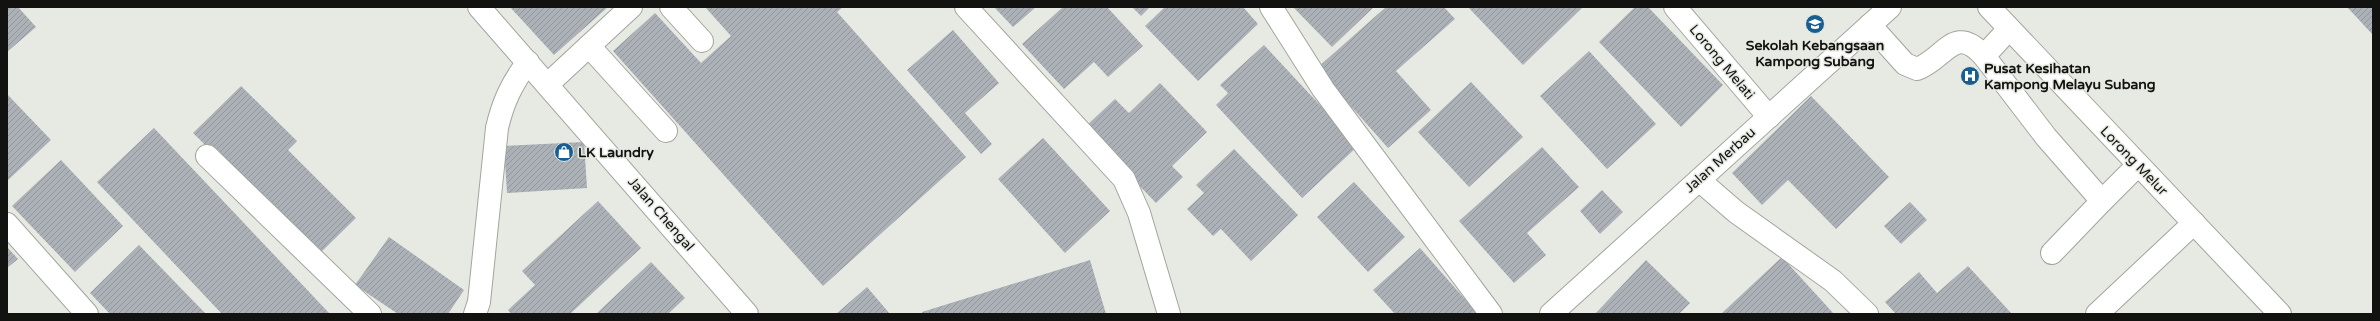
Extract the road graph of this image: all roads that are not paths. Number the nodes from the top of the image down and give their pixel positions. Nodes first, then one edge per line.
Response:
1 (479, 7) edge
2 (631, 7) edge
3 (671, 7) edge
4 (966, 7) edge
5 (1271, 7) edge
6 (1675, 7) edge
7 (1890, 7) edge
8 (1989, 7) edge
9 (1870, 25) junction
10 (2009, 29) junction
11 (702, 41) dead end
12 (589, 46) junction
13 (1984, 56) junction
14 (528, 62) junction
15 (548, 84) junction
16 (1769, 117) junction
17 (666, 131) dead end
18 (207, 156) dead end
19 (2138, 165) junction
20 (1699, 180) junction
21 (2102, 201) junction
22 (2194, 223) junction
23 (7, 224) edge
24 (2052, 253) dead end
25 (1561, 311) edge
26 (87, 314) edge
27 (370, 314) edge
28 (475, 314) edge
29 (747, 314) edge
30 (1169, 314) edge
31 (1491, 314) edge
32 (1867, 314) edge
33 (2097, 314) edge
34 (2280, 314) edge

1 - 14 street, Jalan Chengal
2 - 12 street
3 - 11 street
4 - 30 street
5 - 31 street
6 - 16 street, Lorong Melati
7 - 9 street, Jalan Merbau
8 - 10 street, Lorong Melur
9 - 13 street
9 - 16 street, Jalan Merbau
10 - 13 street
10 - 19 street, Lorong Melur
12 - 15 street
12 - 17 street
13 - 21 street
14 - 15 street, Jalan Chengal
14 - 28 street
15 - 29 street, Jalan Chengal
16 - 20 street, Jalan Merbau
18 - 27 street
19 - 21 street
19 - 22 street, Lorong Melur
20 - 25 street, Jalan Merbau
20 - 32 street
21 - 24 street
22 - 33 street
22 - 34 street, Lorong Melur
23 - 26 street

